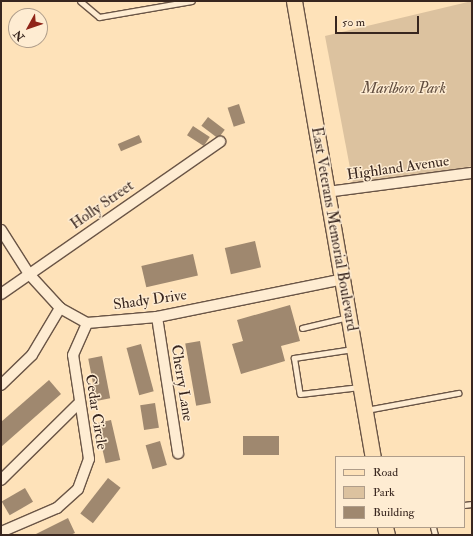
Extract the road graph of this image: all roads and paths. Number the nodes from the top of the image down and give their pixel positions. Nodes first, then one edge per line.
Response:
1 (80, 1) edge
2 (192, 1) edge
3 (294, 1) edge
4 (220, 142) dead end
5 (472, 172) edge
6 (327, 192) junction
7 (2, 233) edge
8 (29, 274) junction
9 (343, 279) junction
10 (1, 294) edge
11 (60, 308) junction
12 (157, 317) junction
13 (349, 317) junction
14 (87, 323) junction
15 (302, 328) dead end
16 (355, 348) junction
17 (1, 385) edge
18 (361, 386) junction
19 (458, 393) dead end
20 (79, 404) junction
21 (365, 410) junction
22 (178, 453) dead end
23 (373, 456) edge
24 (1, 480) edge
25 (1, 532) edge

1 - 2 lane
3 - 6 main road, East Veterans Memorial Boulevard
4 - 8 street, Holly Street
5 - 6 street, Highland Avenue
6 - 9 main road, East Veterans Memorial Boulevard
7 - 8 street
8 - 10 street, Holly Street
8 - 11 street
9 - 12 street, Shady Drive
9 - 13 main road, East Veterans Memorial Boulevard
11 - 14 street
11 - 17 street
12 - 14 street, Shady Drive
12 - 22 street, Cherry Lane
13 - 15 lane
13 - 16 main road, East Veterans Memorial Boulevard
14 - 20 street, Cedar Circle
16 - 18 main road, East Veterans Memorial Boulevard
16 - 18 lane
18 - 21 main road, East Veterans Memorial Boulevard
19 - 21 lane
20 - 24 street
20 - 25 street, Cedar Circle
21 - 23 main road, East Veterans Memorial Boulevard

